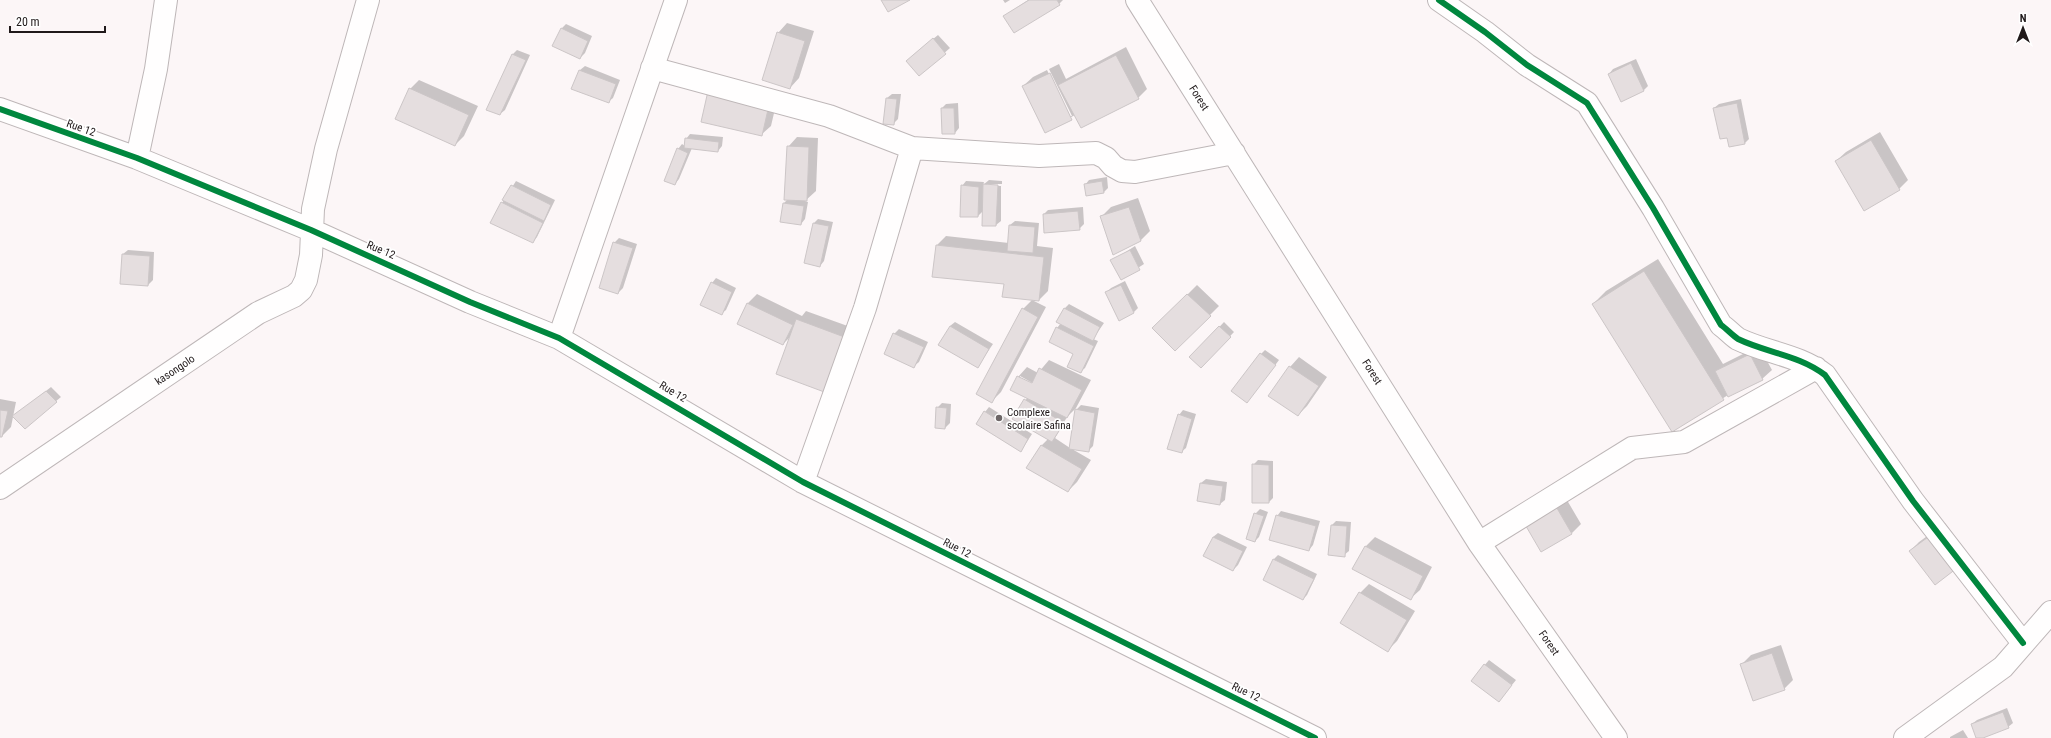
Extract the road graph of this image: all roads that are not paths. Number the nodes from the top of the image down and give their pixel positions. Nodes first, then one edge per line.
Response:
1 (166, 0) edge
2 (368, 0) edge
3 (676, 0) edge
4 (1137, 0) edge
5 (1439, 0) edge
6 (652, 68) junction
7 (0, 109) edge
8 (912, 148) junction
9 (1234, 153) junction
10 (137, 158) junction
11 (311, 230) junction
12 (559, 338) junction
13 (1816, 368) junction
14 (802, 482) junction
15 (0, 488) edge
16 (1479, 543) junction
17 (2051, 612) edge
18 (2024, 643) junction
19 (1315, 738) edge
20 (1616, 738) edge
21 (1905, 738) edge

1 - 10 street
2 - 11 street, kasongolo
3 - 6 street
4 - 9 street, Forest
5 - 13 street
6 - 8 street
6 - 12 street
7 - 10 street, Rue 12
8 - 9 street
8 - 14 street
9 - 16 street, Forest
10 - 11 street, Rue 12
11 - 12 street, Rue 12
11 - 15 street, kasongolo
12 - 14 street, Rue 12
13 - 16 street
13 - 18 street
14 - 19 street, Rue 12
16 - 20 street, Forest
17 - 18 street
18 - 21 street

